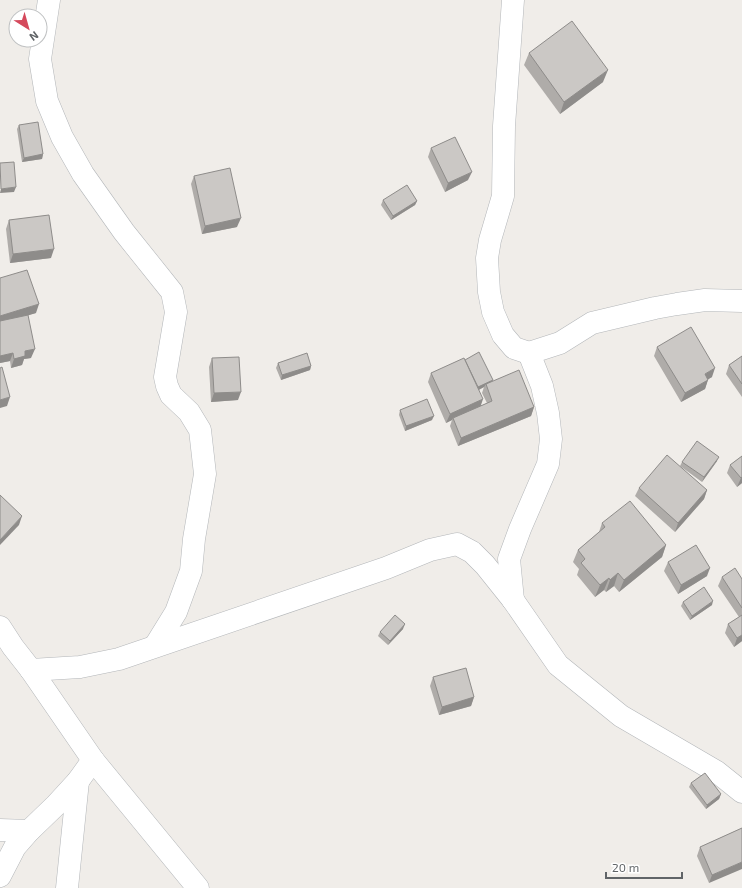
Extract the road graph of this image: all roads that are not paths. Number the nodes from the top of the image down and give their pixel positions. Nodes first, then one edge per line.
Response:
1 (49, 0) edge
2 (513, 0) edge
3 (742, 301) edge
4 (530, 353) junction
5 (513, 600) junction
6 (0, 627) edge
7 (155, 646) junction
8 (31, 670) junction
9 (93, 760) junction
10 (78, 781) junction
11 (742, 792) edge
12 (0, 830) edge
13 (29, 831) junction
14 (0, 876) edge
15 (67, 888) edge
16 (198, 888) edge

1 - 7 street
2 - 4 street
3 - 4 street
4 - 5 street
5 - 7 street
5 - 11 street
6 - 8 street
7 - 8 street
8 - 9 street
9 - 10 street
9 - 16 street
10 - 13 street
10 - 15 street
12 - 13 street
13 - 14 street

